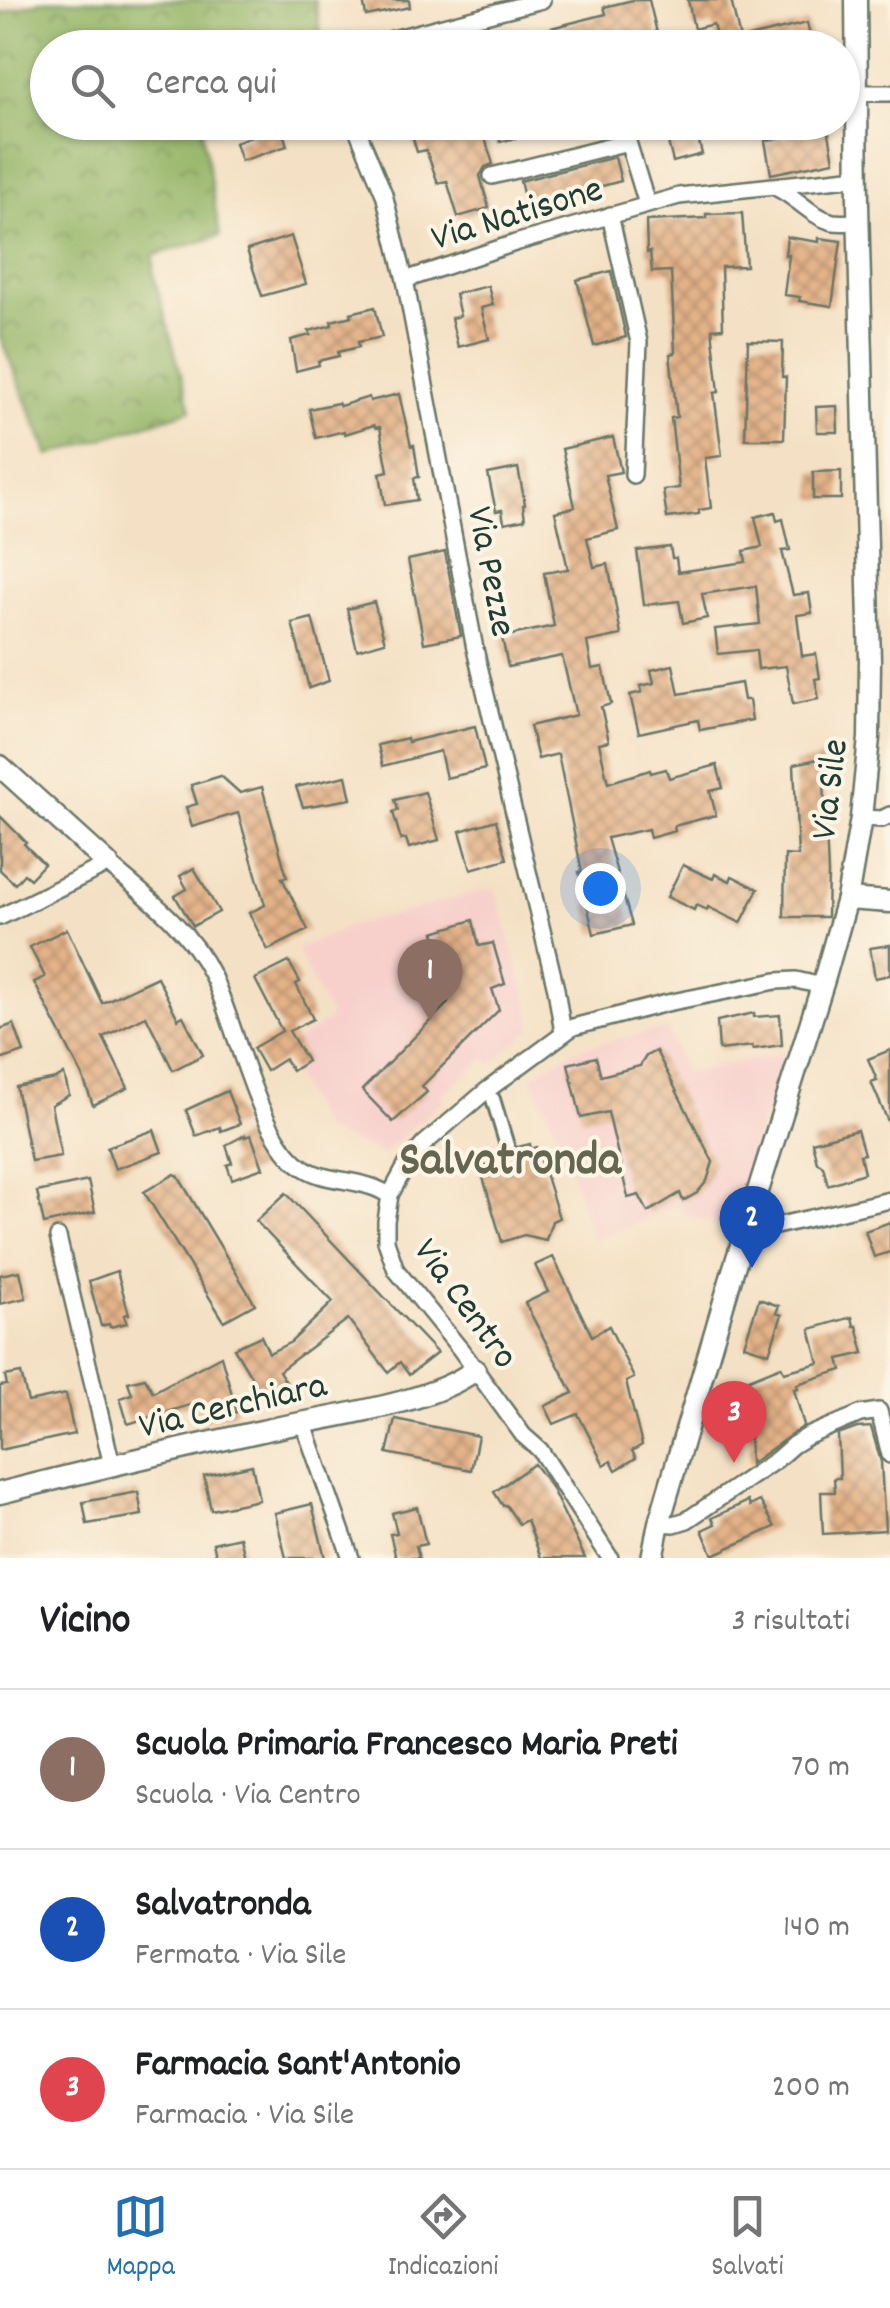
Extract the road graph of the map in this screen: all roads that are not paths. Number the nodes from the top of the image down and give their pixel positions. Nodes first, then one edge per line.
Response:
1 (542, 0) edge
2 (856, 0) edge
3 (428, 30) edge
4 (856, 30) edge
5 (860, 92) edge
6 (890, 93) edge
7 (362, 140) edge
8 (858, 140) edge
9 (492, 176) dead end
10 (858, 177) junction
11 (772, 186) junction
12 (646, 204) junction
13 (610, 215) junction
14 (858, 222) junction
15 (405, 280) junction
16 (633, 475) dead end
17 (0, 766) edge
18 (890, 815) edge
19 (862, 818) junction
20 (108, 864) junction
21 (847, 898) junction
22 (890, 902) edge
23 (0, 917) edge
24 (822, 986) junction
25 (563, 1034) junction
26 (493, 1099) dead end
27 (508, 1149) dead end
28 (390, 1195) junction
29 (890, 1200) edge
30 (745, 1233) junction
31 (58, 1237) dead end
32 (475, 1370) junction
33 (303, 1422) junction
34 (890, 1455) edge
35 (112, 1466) junction
36 (0, 1493) edge
37 (659, 1523) junction
38 (351, 1558) edge
39 (610, 1558) edge
40 (652, 1558) edge

1 - 3 street
2 - 4 street, Via Sile
5 - 6 street
7 - 15 street, Via Pezze
8 - 10 street, Via Sile
9 - 12 street, Via Natisone
10 - 11 street, Via Natisone
10 - 14 street, Via Sile
11 - 12 street, Via Natisone
11 - 14 street
12 - 13 street, Via Natisone
13 - 15 street, Via Natisone
13 - 16 street
14 - 19 street, Via Sile
15 - 25 street, Via Pezze
17 - 20 street
18 - 19 street
19 - 21 street, Via Sile
20 - 23 street
20 - 28 street
21 - 22 street
21 - 24 street, Via Sile
24 - 25 street, Via Centro
24 - 30 street, Via Sile
25 - 28 street, Via Centro
26 - 27 street
28 - 32 street, Via Centro
29 - 30 street
30 - 37 street, Via Sile
31 - 35 street
32 - 33 street, Via Cerchiara
32 - 39 street, Via Centro
33 - 35 street, Via Cerchiara
33 - 38 street
34 - 37 street
35 - 36 street, Via Cerchiara
37 - 40 street, Via Sile

